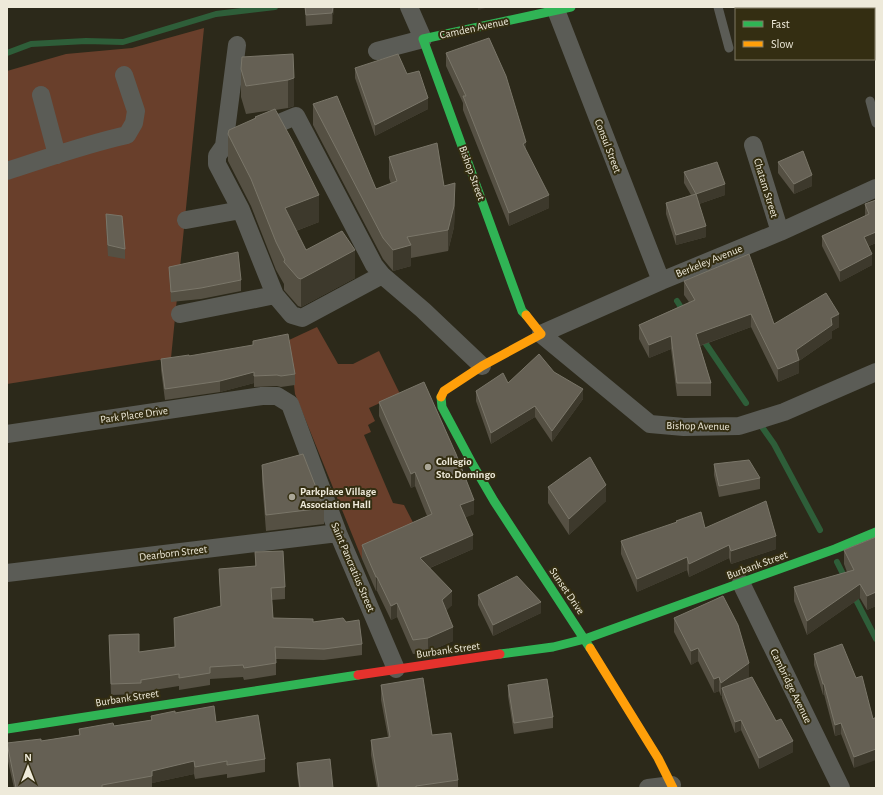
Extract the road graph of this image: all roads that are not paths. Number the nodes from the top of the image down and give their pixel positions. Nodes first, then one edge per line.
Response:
1 (409, 7) edge
2 (718, 7) edge
3 (563, 9) edge
4 (423, 39) junction
5 (237, 45) dead end
6 (729, 48) dead end
7 (377, 51) dead end
8 (124, 75) dead end
9 (41, 95) dead end
10 (870, 101) dead end
11 (876, 123) edge
12 (753, 145) dead end
13 (224, 146) junction
14 (57, 155) junction
15 (7, 171) edge
16 (876, 188) edge
17 (241, 210) junction
18 (186, 220) dead end
19 (780, 232) junction
20 (382, 275) junction
21 (661, 281) junction
22 (274, 295) junction
23 (180, 314) dead end
24 (541, 334) junction
25 (482, 366) junction
26 (876, 372) edge
27 (262, 396) joint
28 (7, 434) edge
29 (876, 532) edge
30 (338, 533) junction
31 (7, 573) edge
32 (742, 583) junction
33 (585, 639) junction
34 (396, 669) junction
35 (7, 729) edge
36 (673, 786) edge
37 (648, 788) edge
38 (841, 788) edge

1 - 4 street, Bishop Street
2 - 6 lane
3 - 4 street, Camden Avenue
3 - 21 street, Consul Street
4 - 7 street, Camden Avenue
4 - 24 street, Bishop Street
5 - 13 street
8 - 14 street
9 - 14 street
10 - 11 lane
12 - 19 street, Chatam Street
13 - 17 street
13 - 20 street
14 - 15 street
16 - 19 street, Berkeley Avenue
17 - 18 street
17 - 22 street
19 - 21 street, Berkeley Avenue
20 - 22 street
20 - 25 street
21 - 24 street, Berkeley Avenue
22 - 23 street
24 - 25 street
24 - 26 street, Bishop Avenue
25 - 33 street, Sunset Drive
27 - 28 street, Park Place Drive
27 - 30 street, Saint Pancratius Street
29 - 32 street, Burbank Street
30 - 31 street, Dearborn Street
30 - 34 street, Saint Pancratius Street
32 - 33 street, Burbank Street
32 - 38 street, Cambridge Avenue
33 - 34 street, Burbank Street
33 - 36 street, Sunset Drive
34 - 35 street, Burbank Street
36 - 37 street

